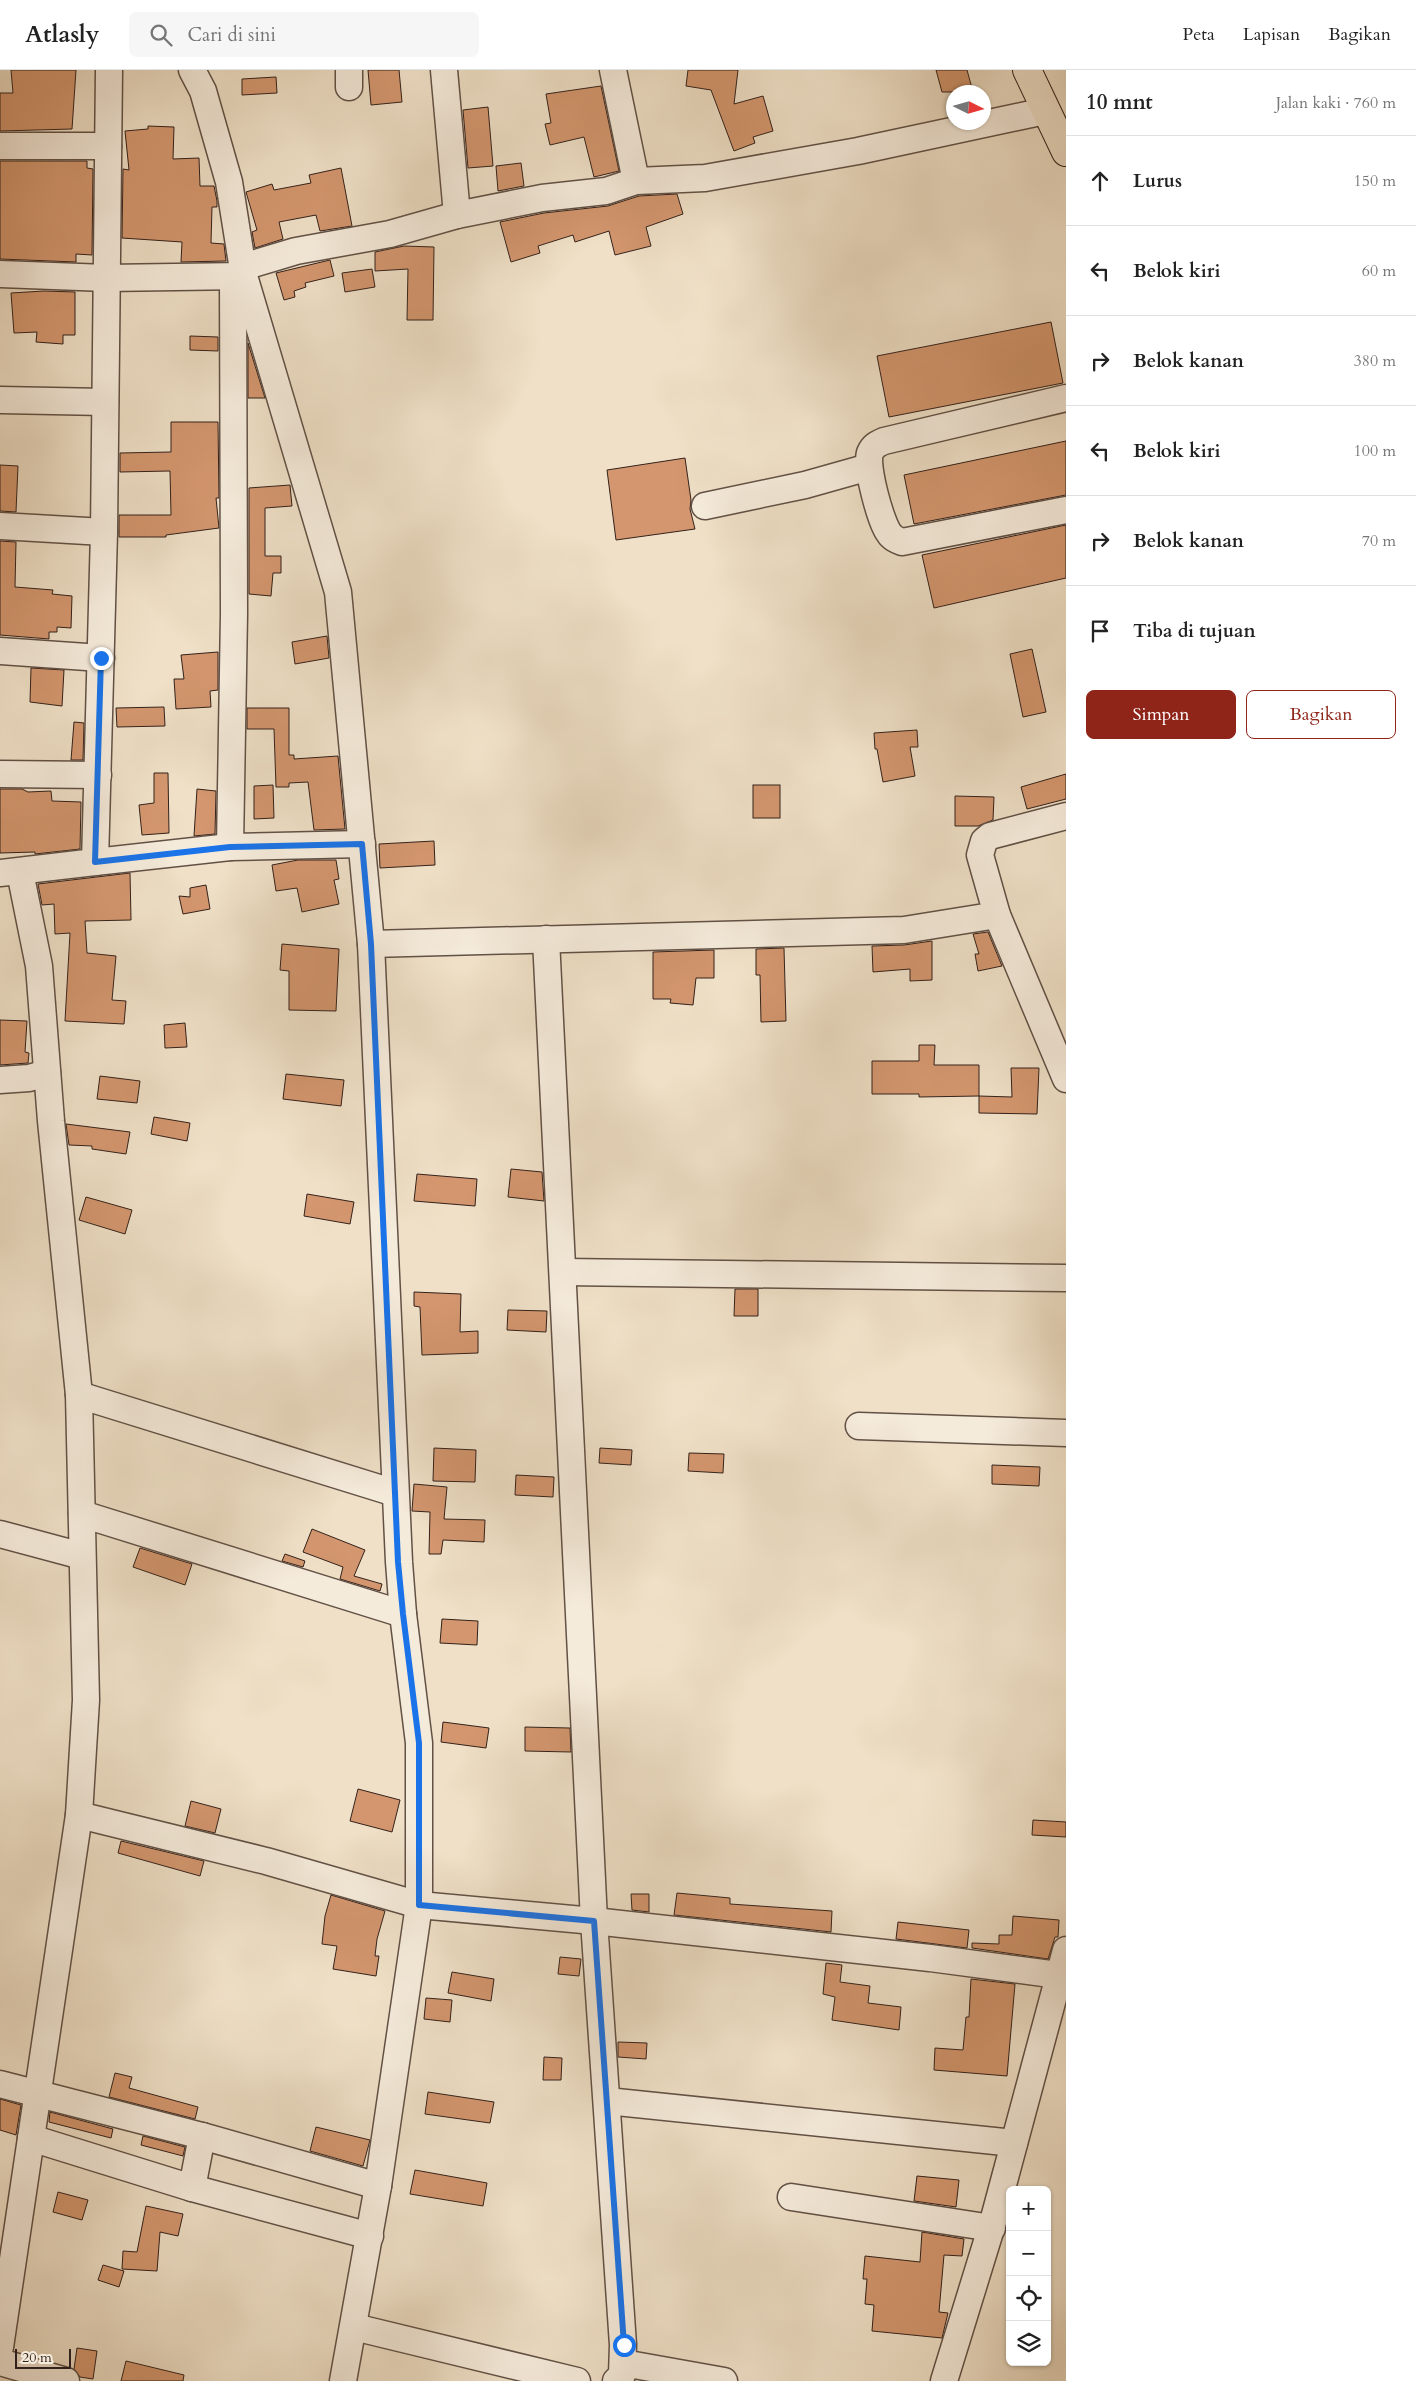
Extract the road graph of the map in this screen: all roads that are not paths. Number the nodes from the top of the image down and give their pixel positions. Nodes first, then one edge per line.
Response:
1 (108, 70) edge
2 (192, 70) edge
3 (444, 70) edge
4 (613, 70) edge
5 (1026, 70) edge
6 (1045, 111) junction
7 (0, 146) edge
8 (108, 146) junction
9 (1066, 152) edge
10 (636, 181) junction
11 (458, 215) junction
12 (240, 273) junction
13 (0, 274) edge
14 (106, 278) junction
15 (1066, 398) edge
16 (0, 400) edge
17 (105, 402) junction
18 (869, 467) junction
19 (705, 506) dead end
20 (1066, 510) edge
21 (0, 526) edge
22 (104, 532) junction
23 (0, 651) edge
24 (101, 658) junction
25 (0, 774) edge
26 (98, 775) junction
27 (1066, 816) edge
28 (362, 844) junction
29 (230, 847) junction
30 (95, 862) junction
31 (10, 872) edge
32 (997, 915) junction
33 (546, 939) junction
34 (371, 944) junction
35 (47, 1073) junction
36 (1066, 1079) edge
37 (0, 1080) edge
38 (563, 1272) junction
39 (1066, 1278) edge
40 (79, 1395) junction
41 (859, 1426) dead end
42 (1066, 1432) edge
43 (395, 1493) junction
44 (82, 1514) junction
45 (0, 1534) edge
46 (82, 1556) junction
47 (403, 1614) junction
48 (79, 1814) junction
49 (419, 1905) junction
50 (594, 1921) junction
51 (1066, 1950) edge
52 (1058, 1976) junction
53 (0, 2084) edge
54 (39, 2095) junction
55 (607, 2100) junction
56 (202, 2136) junction
57 (31, 2138) junction
58 (1014, 2143) junction
59 (378, 2186) junction
60 (192, 2188) junction
61 (791, 2197) dead end
62 (992, 2228) junction
63 (370, 2236) junction
64 (354, 2327) junction
65 (0, 2347) edge
66 (0, 2362) edge
67 (620, 2372) edge
68 (66, 2381) edge
69 (343, 2381) edge
70 (577, 2381) edge
71 (724, 2381) edge
72 (944, 2381) edge

1 - 8 street
2 - 12 street
3 - 11 street
4 - 10 street
5 - 6 highway
6 - 9 highway
6 - 10 street
7 - 8 street
8 - 14 street
10 - 11 street
11 - 12 street
12 - 14 street
12 - 28 street
12 - 29 street
13 - 14 street
14 - 17 street
15 - 18 street
16 - 17 street
17 - 22 street
18 - 19 street
18 - 20 street
21 - 22 street
22 - 24 street
23 - 24 street
24 - 26 street
25 - 26 street
26 - 30 street
27 - 32 street
28 - 29 street
28 - 34 street
29 - 30 street
30 - 31 street
31 - 35 street
32 - 33 street
32 - 36 street
33 - 34 street
33 - 38 street
34 - 43 street
35 - 37 street
35 - 40 street
38 - 39 street
38 - 50 street
40 - 43 street
40 - 44 street
41 - 42 street
43 - 47 street
44 - 46 street
44 - 47 street
45 - 46 street
46 - 48 street
47 - 49 street
48 - 49 street
48 - 54 street
49 - 50 street
49 - 59 street
50 - 52 street
50 - 55 street
51 - 52 street
52 - 58 street
53 - 54 street
54 - 56 street
54 - 57 street
55 - 58 street
55 - 67 street
56 - 59 street
56 - 60 street
57 - 60 street
57 - 65 street
58 - 62 street
59 - 63 street
60 - 63 street
61 - 62 street
62 - 72 street
63 - 64 street
64 - 69 street
64 - 70 street
66 - 68 street
67 - 71 street

